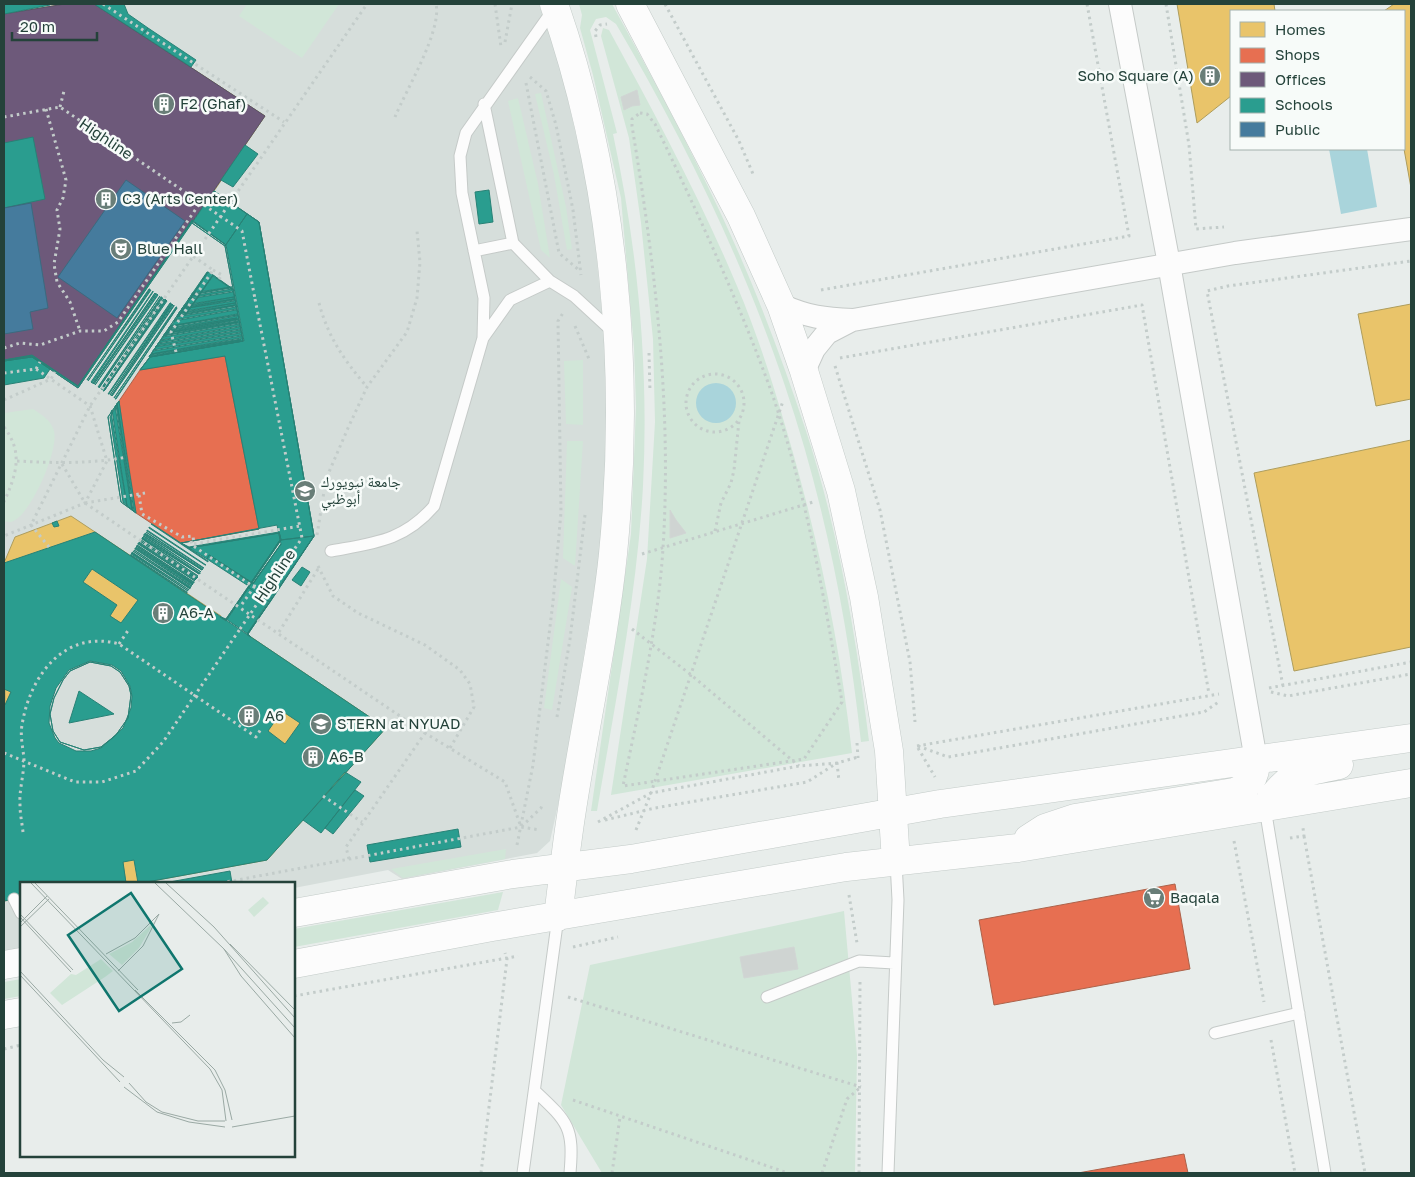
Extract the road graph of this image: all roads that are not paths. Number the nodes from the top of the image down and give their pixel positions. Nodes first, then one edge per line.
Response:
1 (630, 4) edge
2 (1120, 4) edge
3 (555, 5) edge
4 (484, 104) junction
5 (1411, 229) edge
6 (512, 243) junction
7 (474, 251) junction
8 (1169, 264) junction
9 (550, 281) junction
10 (781, 305) junction
11 (853, 320) junction
12 (618, 336) junction
13 (483, 338) junction
14 (804, 371) junction
15 (332, 551) dead end
16 (1411, 738) edge
17 (1411, 747) edge
18 (1256, 760) junction
19 (1411, 783) edge
20 (1265, 808) junction
21 (893, 813) junction
22 (1018, 848) junction
23 (896, 862) junction
24 (565, 867) junction
25 (14, 899) dead end
26 (20, 911) edge
27 (295, 913) edge
28 (558, 917) junction
29 (20, 962) edge
30 (295, 964) edge
31 (894, 964) junction
32 (4, 965) edge
33 (767, 998) dead end
34 (20, 1012) edge
35 (1299, 1013) junction
36 (4, 1015) edge
37 (1214, 1033) dead end
38 (534, 1091) junction
39 (523, 1173) edge
40 (570, 1173) edge
41 (888, 1173) edge
42 (1326, 1173) edge

1 - 10 street
2 - 8 street
3 - 4 lane
3 - 12 street
4 - 6 lane
4 - 7 lane
5 - 8 street
6 - 7 lane
6 - 9 lane
7 - 13 lane
8 - 11 street
8 - 18 street
9 - 12 lane
9 - 13 lane
10 - 11 street
10 - 14 street
11 - 14 street
12 - 24 street
13 - 15 lane
14 - 21 street
16 - 18 street
17 - 20 street
18 - 21 street
18 - 22 street
19 - 20 street
20 - 22 street
20 - 35 lane
21 - 23 street
21 - 24 street
22 - 23 street
23 - 28 street
23 - 31 lane
24 - 27 street
24 - 28 street
25 - 26 lane
28 - 30 street
28 - 38 lane
29 - 32 street
31 - 33 lane
31 - 41 lane
34 - 36 street
35 - 37 lane
35 - 42 lane
38 - 39 lane
38 - 40 lane

